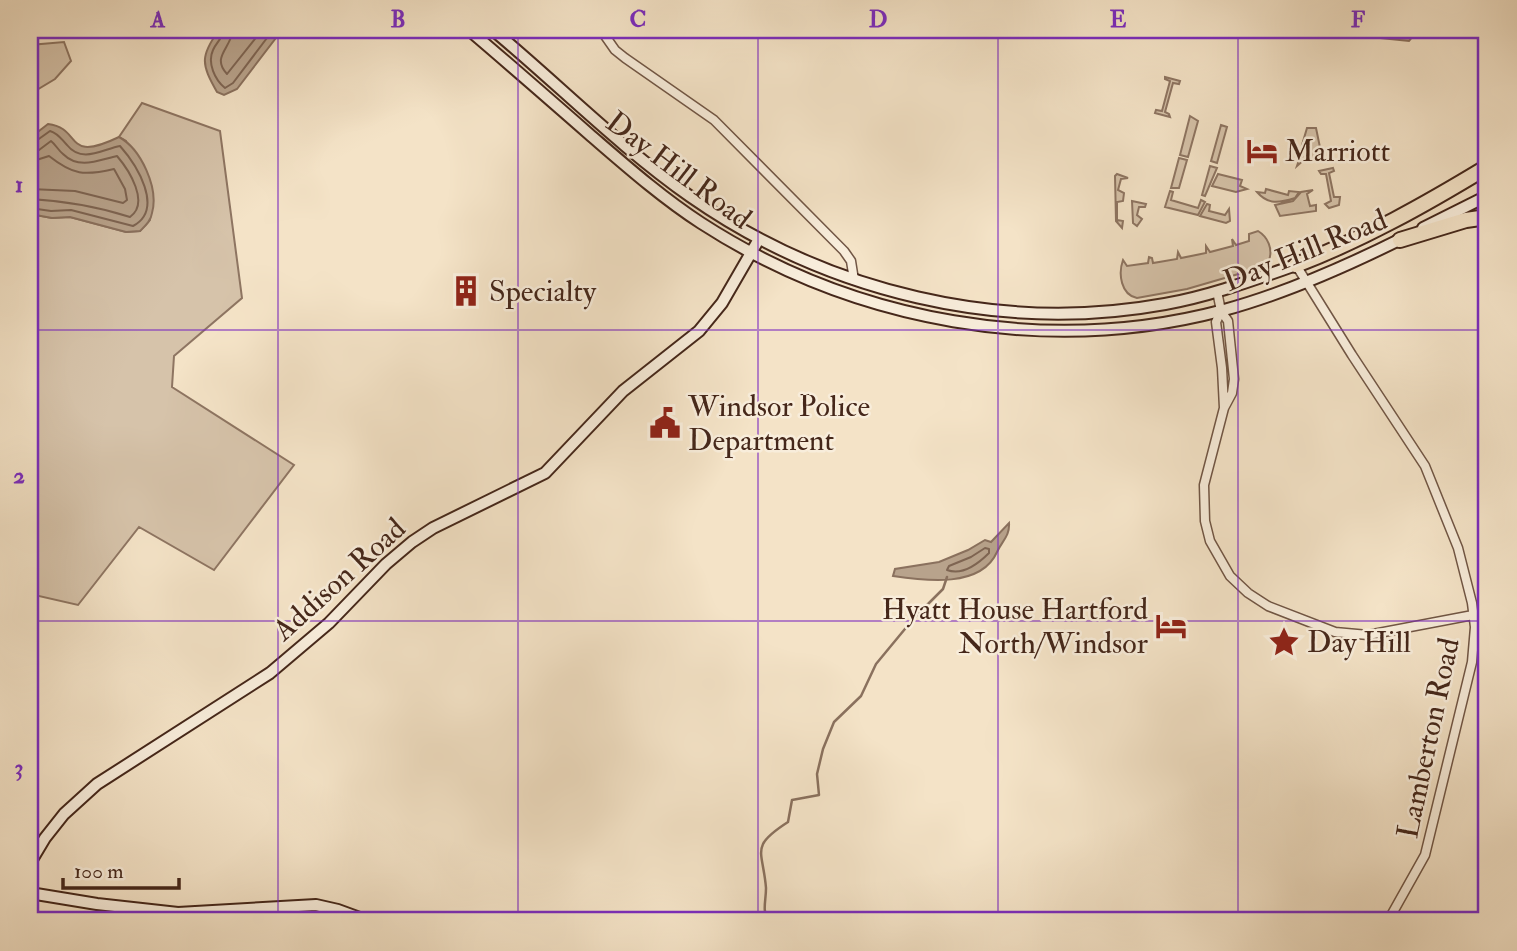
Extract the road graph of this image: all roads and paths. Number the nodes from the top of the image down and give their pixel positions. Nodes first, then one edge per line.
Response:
1 (469, 30) edge
2 (601, 30) edge
3 (498, 33) edge
4 (490, 48) junction
5 (1487, 167) edge
6 (1487, 196) edge
7 (1487, 217) edge
8 (759, 239) junction
9 (1400, 240) junction
10 (752, 253) junction
11 (1296, 265) junction
12 (854, 280) junction
13 (1308, 282) junction
14 (1217, 291) junction
15 (947, 303) junction
16 (1221, 311) junction
17 (1033, 313) junction
18 (943, 320) junction
19 (1034, 330) junction
20 (1473, 615) junction
21 (30, 863) edge
22 (30, 893) edge
23 (368, 921) edge
24 (1388, 921) edge

1 - 4 main road, Day Hill Road
2 - 12 street
3 - 4 main road
3 - 8 main road, Day Hill Road
4 - 10 main road, Day Hill Road
5 - 11 highway
6 - 9 main road, Day Hill Road
7 - 9 highway
8 - 10 main road, Addison Road
8 - 12 main road, Day Hill Road
9 - 13 main road, Day Hill Road
10 - 18 main road, Day Hill Road
10 - 21 main road, Addison Road
11 - 13 street, Lamberton Road
11 - 14 main road, Day Hill Road
12 - 15 main road, Day Hill Road
13 - 16 main road, Day Hill Road
13 - 20 street, Lamberton Road
14 - 16 street
14 - 17 main road, Day Hill Road
15 - 17 main road, Day Hill Road
15 - 18 main road
16 - 19 main road, Day Hill Road
16 - 20 street
17 - 19 main road
18 - 19 main road, Day Hill Road
20 - 24 street, Lamberton Road
22 - 23 main road

